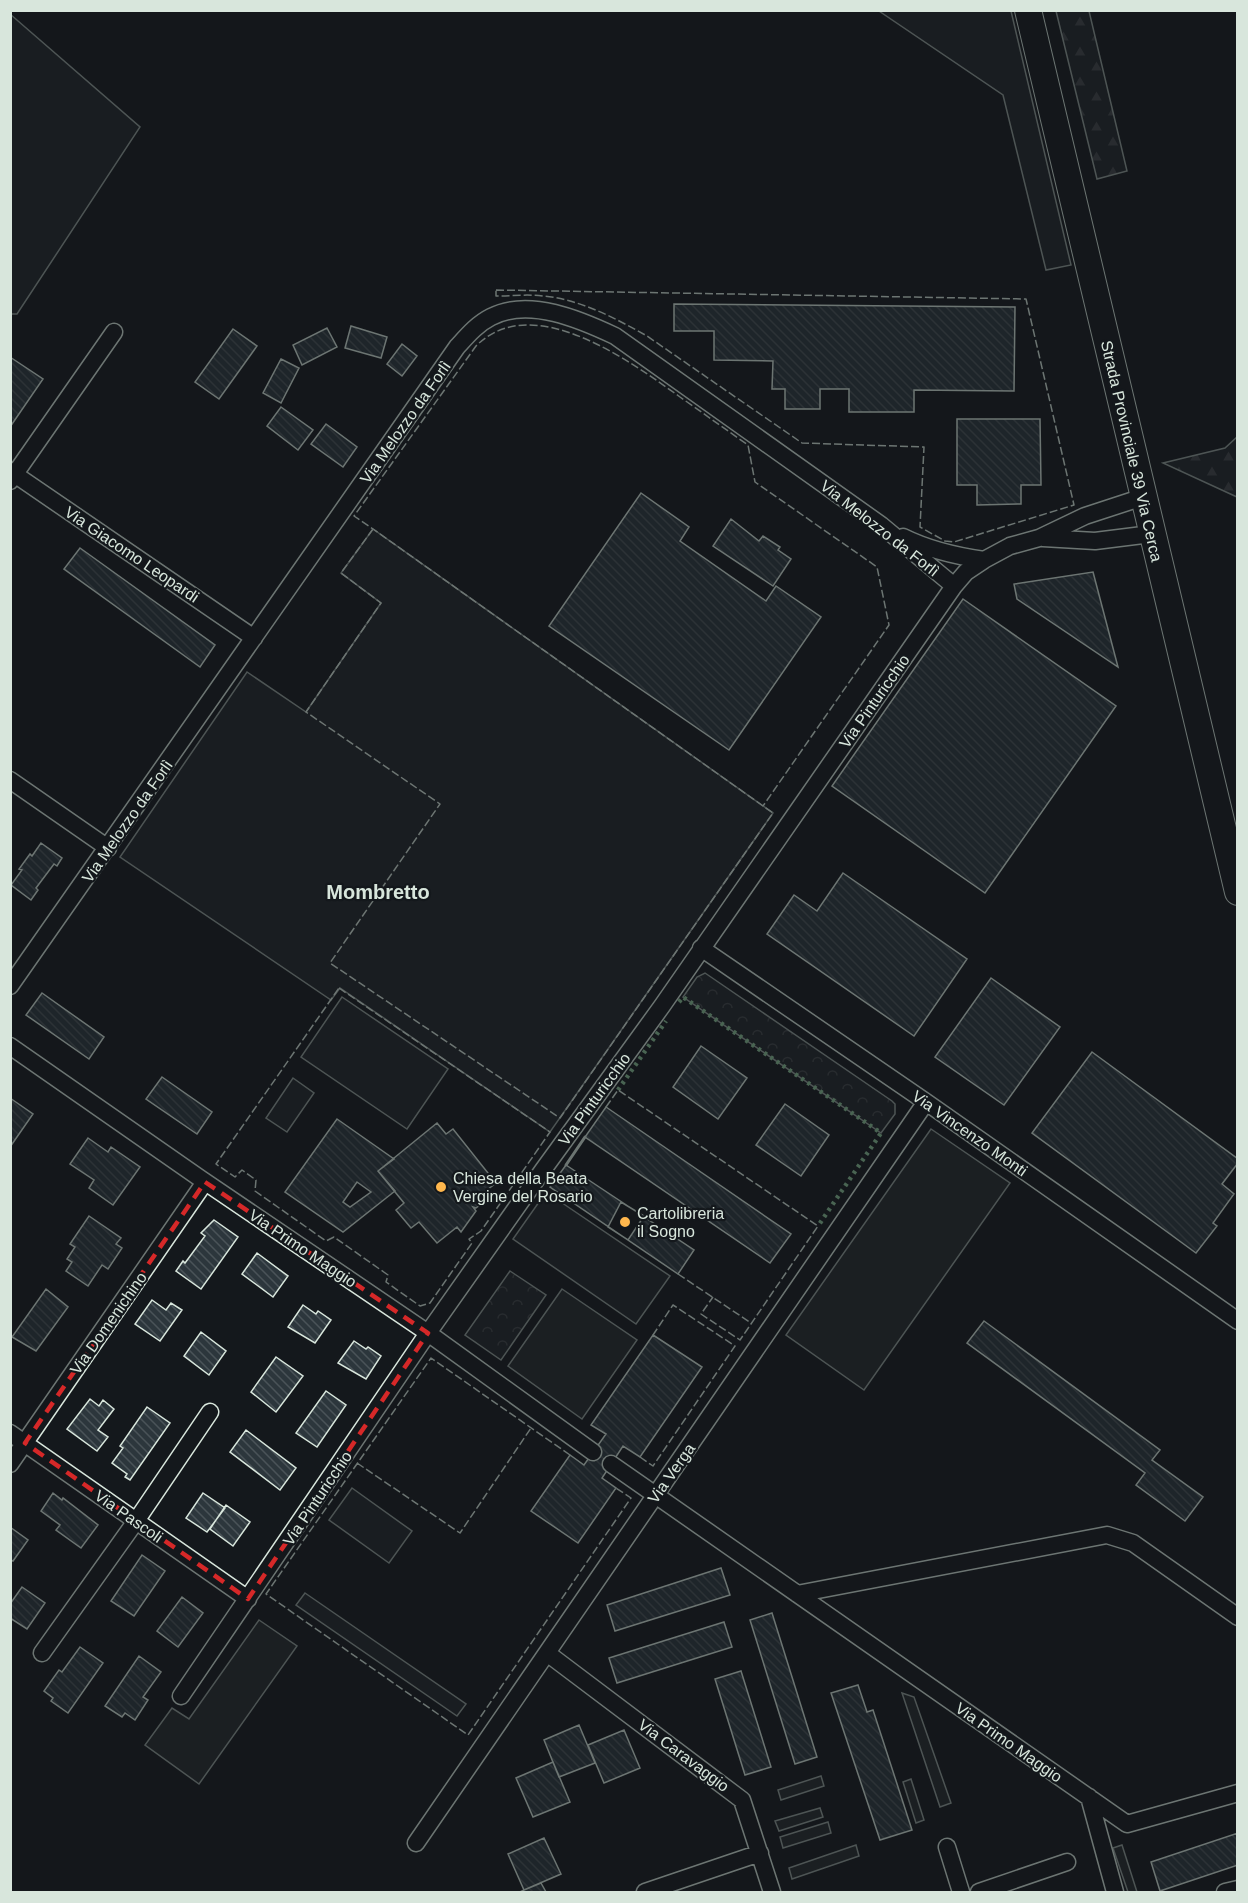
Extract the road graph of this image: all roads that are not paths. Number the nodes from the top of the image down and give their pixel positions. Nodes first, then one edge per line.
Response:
1 (1028, 10) edge
2 (114, 333) dead end
3 (12, 475) edge
4 (1143, 497) junction
5 (881, 525) junction
6 (1151, 534) junction
7 (1039, 538) junction
8 (984, 560) junction
9 (954, 586) junction
10 (254, 638) junction
11 (10, 780) edge
12 (108, 848) junction
13 (1238, 892) edge
14 (701, 948) junction
15 (10, 986) edge
16 (10, 1046) edge
17 (926, 1102) junction
18 (205, 1182) junction
19 (1238, 1321) edge
20 (428, 1333) junction
21 (210, 1412) dead end
22 (10, 1433) edge
23 (25, 1443) junction
24 (593, 1452) dead end
25 (10, 1464) edge
26 (611, 1464) dead end
27 (655, 1495) junction
28 (136, 1521) junction
29 (797, 1594) junction
30 (248, 1599) junction
31 (1238, 1617) edge
32 (42, 1653) dead end
33 (547, 1653) junction
34 (181, 1696) dead end
35 (1238, 1793) edge
36 (1089, 1797) junction
37 (416, 1843) dead end
38 (947, 1847) dead end
39 (760, 1853) junction
40 (1067, 1862) dead end
41 (1238, 1889) edge
42 (645, 1893) edge
43 (772, 1893) edge
44 (962, 1893) edge
45 (979, 1893) edge
46 (1115, 1893) edge
47 (1225, 1893) edge

1 - 4 main road, Strada Provinciale 39 Via Cerca
2 - 3 street
3 - 10 street, Via Giacomo Leopardi
4 - 6 main road, Strada Provinciale 39 Via Cerca
4 - 7 street
5 - 8 street
5 - 9 street, Via Melozzo da Forlì
5 - 10 street, Via Melozzo da Forlì
6 - 7 street
6 - 13 main road, Strada Provinciale 39 Via Cerca
7 - 8 street, Via Pinturicchio
8 - 9 street, Via Pinturicchio
9 - 14 street, Via Pinturicchio
10 - 12 street, Via Melozzo da Forlì
11 - 12 street
12 - 15 street, Via Melozzo da Forlì
14 - 17 street, Via Vincenzo Monti
14 - 20 street, Via Pinturicchio
16 - 18 street, Via Primo Maggio
17 - 19 street, Via Vincenzo Monti
17 - 27 street, Via Verga
18 - 20 street, Via Primo Maggio
18 - 23 street, Via Domenichino
20 - 24 street, Via Primo Maggio
20 - 30 street, Via Pinturicchio
21 - 28 street
22 - 23 street, Via Pascoli
23 - 25 street, Via Domenichino
23 - 28 street, Via Pascoli
26 - 27 street, Via Primo Maggio
27 - 29 street, Via Primo Maggio
27 - 33 street, Via Verga
28 - 30 street, Via Pascoli
28 - 32 street
29 - 31 street
29 - 36 street, Via Primo Maggio
30 - 34 street, Via Pinturicchio
33 - 37 street, Via Verga
33 - 39 street, Via Caravaggio
35 - 36 street, Via Primo Maggio
36 - 46 street
38 - 44 street
39 - 42 street
39 - 43 street, Via Caravaggio
40 - 45 street
41 - 47 street

